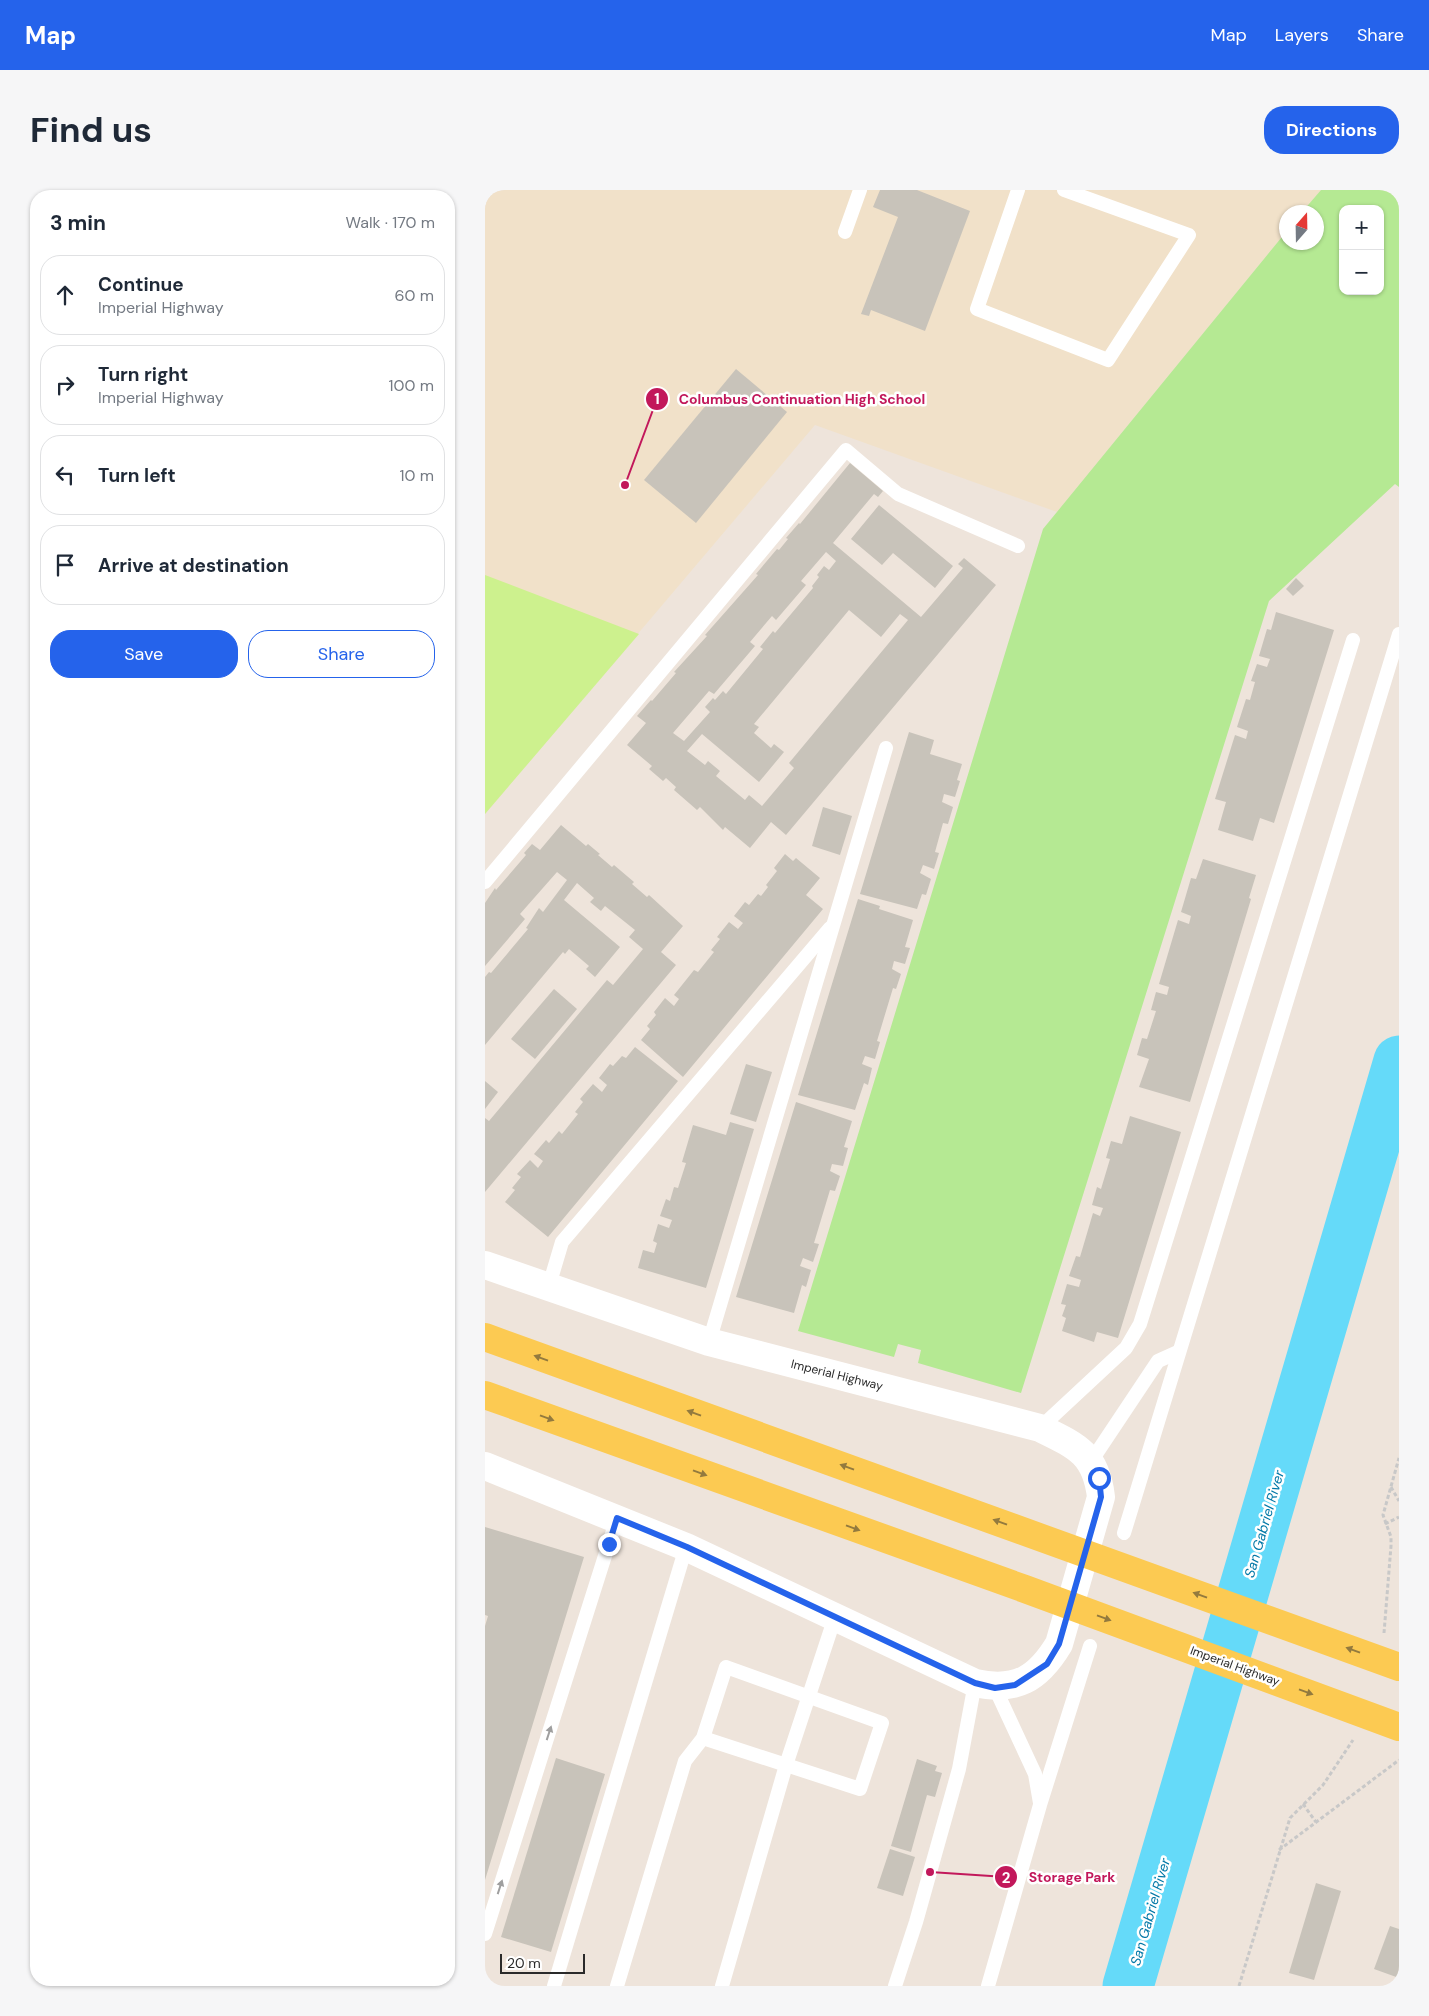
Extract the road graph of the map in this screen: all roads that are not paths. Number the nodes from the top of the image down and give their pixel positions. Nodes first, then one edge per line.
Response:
1 (860, 190) edge
2 (1018, 190) edge
3 (1064, 190) edge
4 (845, 232) dead end
5 (1018, 546) dead end
6 (1399, 634) edge
7 (1353, 640) dead end
8 (886, 748) dead end
9 (485, 882) edge
10 (834, 923) junction
11 (485, 1266) edge
12 (549, 1289) junction
13 (485, 1338) edge
14 (709, 1342) junction
15 (1178, 1352) junction
16 (485, 1395) edge
17 (1040, 1428) junction
18 (1092, 1460) junction
19 (485, 1466) edge
20 (617, 1518) junction
21 (1124, 1533) dead end
22 (687, 1547) junction
23 (835, 1617) junction
24 (1090, 1646) dead end
25 (1399, 1667) edge
26 (985, 1686) junction
27 (809, 1696) junction
28 (1399, 1727) edge
29 (703, 1738) junction
30 (786, 1765) junction
31 (1040, 1805) junction
32 (485, 1934) edge
33 (553, 1986) edge
34 (617, 1986) edge
35 (722, 1986) edge
36 (895, 1986) edge
37 (988, 1986) edge

1 - 4 lane
2 - 3 lane
5 - 9 lane
6 - 15 lane
7 - 17 lane
8 - 10 lane
10 - 12 lane
10 - 14 lane
11 - 12 street, Imperial Highway
12 - 14 street, Imperial Highway
25 -> 13 main road
14 - 17 street, Imperial Highway
15 - 18 lane
15 - 21 lane
16 -> 28 main road, Imperial Highway
17 - 18 street, Imperial Highway
18 - 26 street
19 - 20 street
20 - 22 street
32 -> 20 lane
22 - 23 street
22 - 33 lane
23 - 26 street
23 - 27 lane
24 - 31 lane
26 - 31 lane
26 - 36 lane
27 - 29 lane
27 - 30 lane
27 - 30 lane
29 - 30 lane
29 - 34 lane
30 - 35 lane
31 - 37 lane

